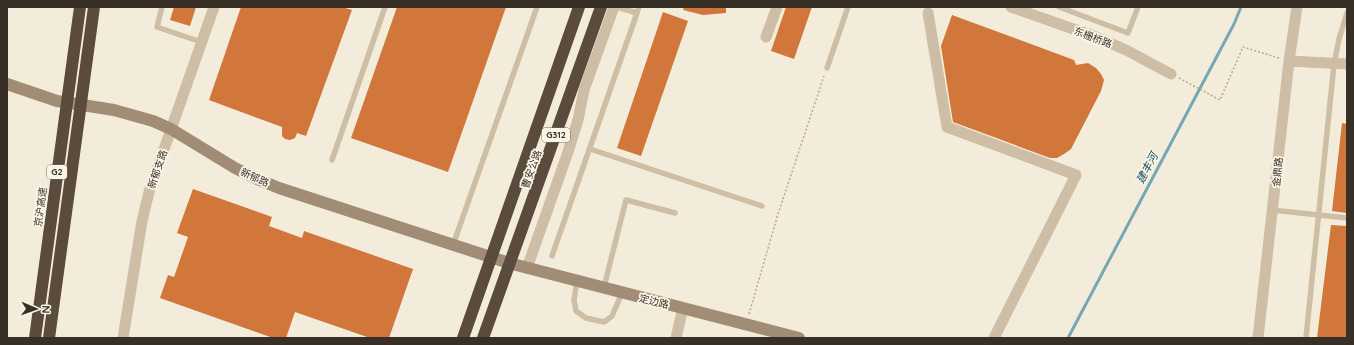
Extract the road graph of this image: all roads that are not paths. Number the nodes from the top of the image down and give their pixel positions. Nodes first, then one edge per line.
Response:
1 (80, 7) edge
2 (94, 7) edge
3 (162, 7) edge
4 (214, 7) edge
5 (385, 7) edge
6 (537, 7) edge
7 (579, 7) edge
8 (601, 7) edge
9 (616, 7) edge
10 (639, 7) edge
11 (777, 7) edge
12 (848, 7) edge
13 (1011, 7) edge
14 (1059, 7) edge
15 (1138, 7) edge
16 (1297, 7) edge
17 (637, 13) junction
18 (928, 13) dead end
19 (1347, 13) edge
20 (766, 36) dead end
21 (201, 42) junction
22 (1289, 61) junction
23 (1334, 64) junction
24 (1347, 64) edge
25 (827, 68) road end
26 (1171, 74) road end
27 (7, 84) edge
28 (171, 129) junction
29 (590, 149) junction
30 (332, 160) dead end
31 (762, 206) dead end
32 (1272, 210) junction
33 (675, 213) dead end
34 (1318, 215) junction
35 (1347, 218) edge
36 (453, 245) junction
37 (552, 256) dead end
38 (491, 258) junction
39 (509, 263) junction
40 (527, 268) junction
41 (577, 281) junction
42 (604, 288) junction
43 (622, 292) junction
44 (683, 308) junction
45 (35, 338) edge
46 (49, 338) edge
47 (123, 338) edge
48 (463, 338) edge
49 (483, 338) edge
50 (676, 338) edge
51 (799, 338) edge
52 (994, 338) edge
53 (1258, 338) edge
54 (1306, 338) edge

1 - 45 highway, 京沪高速 / G2, bridge
2 - 46 highway, G2, bridge
3 - 21 lane
4 - 21 street, 新郁支路
5 - 30 lane
6 - 36 lane
7 - 38 highway, 曹安公路 / G312
8 - 39 highway, 曹安公路 / G312
9 - 17 lane
9 - 40 street
10 - 17 lane
11 - 20 street
12 - 25 lane
13 - 26 street, 东栅桥路
14 - 15 lane
16 - 22 street, 金鼎路
17 - 29 lane
18 - 52 street
19 - 23 lane
21 - 28 street, 新郁支路
22 - 23 street
22 - 32 street, 金鼎路
23 - 24 street
23 - 34 lane
27 - 28 street, 新郁路
28 - 36 street, 新郁路
28 - 47 street, 新郁支路
29 - 31 lane
29 - 37 lane
32 - 34 lane
32 - 53 street, 金鼎路
33 - 42 lane
34 - 35 lane
34 - 54 lane
36 - 38 street, 新郁路
38 - 39 street, 新郁路
38 - 48 highway, 曹安公路 / G312
39 - 40 street, 定边路
39 - 49 highway, 曹安公路 / G312
40 - 41 street, 定边路
41 - 42 street, 定边路
41 - 43 lane
42 - 43 street, 定边路
43 - 44 street, 定边路
44 - 50 street
44 - 51 street, 定边路

